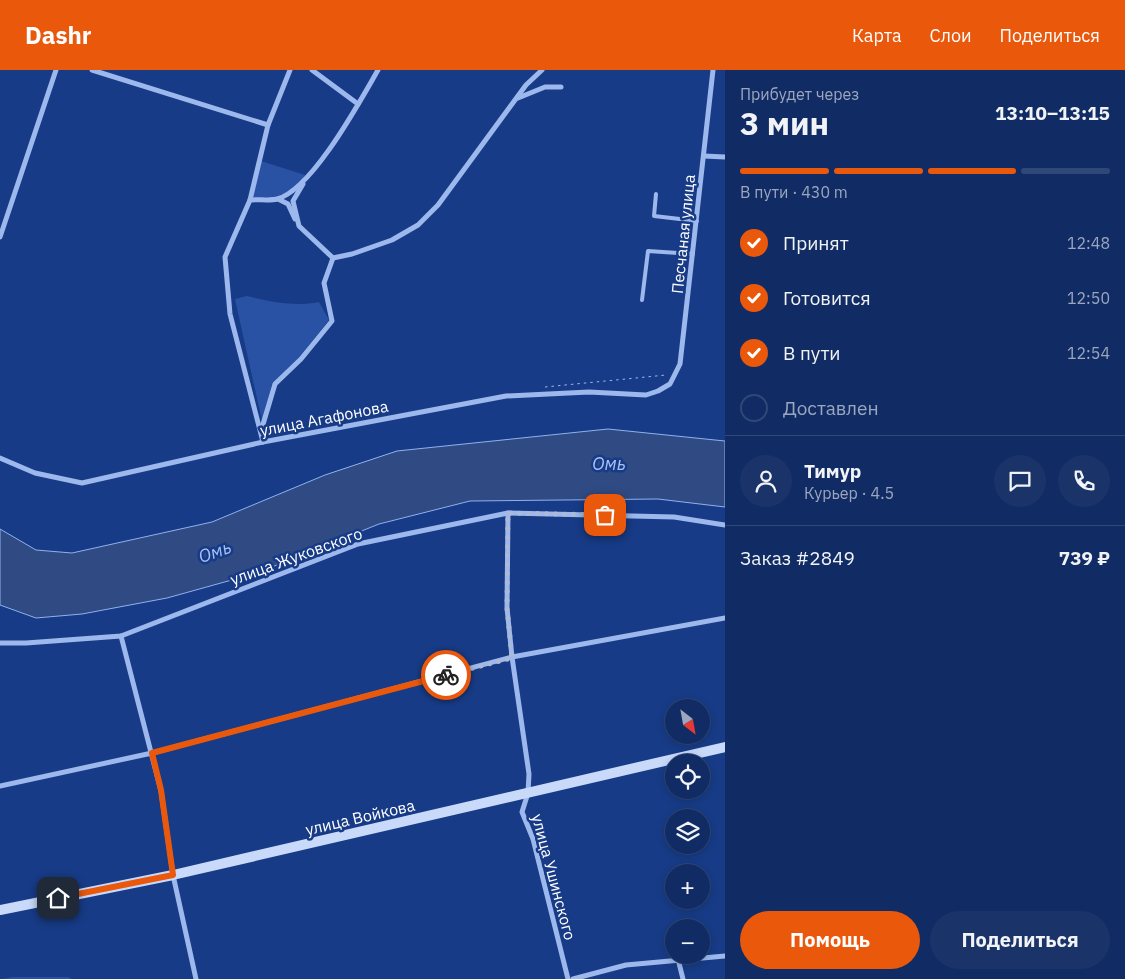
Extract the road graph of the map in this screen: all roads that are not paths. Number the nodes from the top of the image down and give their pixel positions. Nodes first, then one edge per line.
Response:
1 (56, 70) edge
2 (92, 70) edge
3 (290, 70) edge
4 (312, 70) edge
5 (378, 70) edge
6 (542, 70) edge
7 (713, 70) edge
8 (561, 87) dead end
9 (518, 98) junction
10 (358, 104) junction
11 (268, 125) junction
12 (704, 156) junction
13 (725, 157) edge
14 (303, 184) junction
15 (656, 194) dead end
16 (278, 199) junction
17 (250, 200) junction
18 (697, 221) junction
19 (299, 226) junction
20 (0, 237) edge
21 (694, 254) junction
22 (333, 258) junction
23 (642, 300) dead end
24 (658, 392) joint
25 (262, 439) junction
26 (0, 458) edge
27 (508, 513) junction
28 (725, 525) edge
29 (725, 618) edge
30 (121, 636) junction
31 (0, 643) edge
32 (512, 658) junction
33 (725, 747) edge
34 (152, 753) junction
35 (0, 786) edge
36 (528, 793) junction
37 (173, 875) junction
38 (0, 910) edge
39 (725, 956) edge
40 (710, 957) edge
41 (665, 960) edge
42 (679, 964) edge
43 (196, 979) edge
44 (568, 979) edge
45 (573, 979) edge
46 (683, 979) edge

1 - 20 street
2 - 11 street
3 - 11 street
4 - 10 street
5 - 10 street
6 - 9 street
7 - 12 street, Песчаная улица
8 - 9 street
9 - 22 street
10 - 14 street
11 - 17 street
12 - 13 street
12 - 18 street, Песчаная улица
14 - 16 street
14 - 19 street
15 - 18 lane
16 - 17 street
16 - 19 street
17 - 25 street
18 - 21 street, Песчаная улица
19 - 22 street
21 - 23 lane
21 - 24 street, Песчаная улица
22 - 25 street
24 - 25 street, улица Агафонова
25 - 26 street, улица Агафонова
27 - 28 street, улица Жуковского
27 - 30 street, улица Жуковского
27 - 32 street, улица Ушинского
29 - 32 street
30 - 31 street, улица Жуковского
30 - 34 street
32 - 34 street
32 - 36 street, улица Ушинского
33 - 36 main road, улица Войкова
34 - 35 street
34 - 37 street
36 - 37 main road, улица Войкова
36 - 44 street, улица Ушинского
37 - 38 main road, улица Войкова
37 - 43 street
39 - 40 street
41 - 45 street
42 - 46 street

